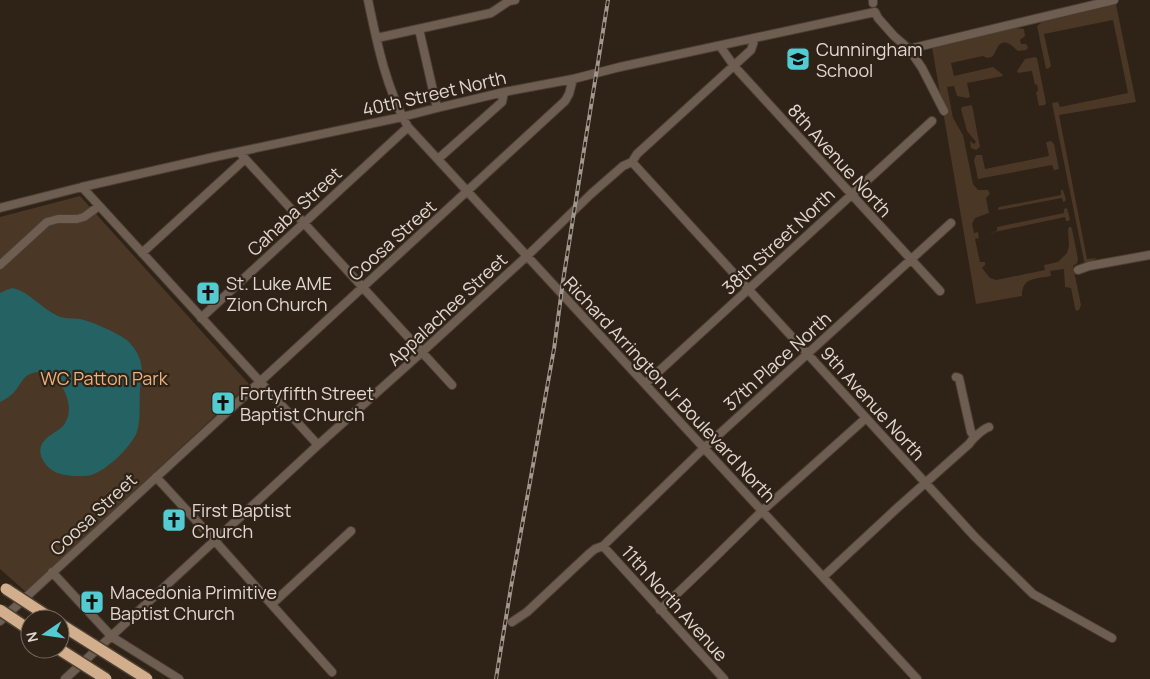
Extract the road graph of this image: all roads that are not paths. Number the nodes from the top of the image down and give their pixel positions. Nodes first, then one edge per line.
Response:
1 (368, 0) edge
2 (515, 0) edge
3 (1114, 0) edge
4 (419, 29) junction
5 (377, 38) junction
6 (755, 38) junction
7 (720, 46) junction
8 (909, 49) junction
9 (734, 66) junction
10 (573, 79) junction
11 (504, 92) junction
12 (437, 108) junction
13 (944, 111) dead end
14 (402, 117) junction
15 (932, 121) dead end
16 (408, 127) junction
17 (239, 152) junction
18 (245, 158) junction
19 (438, 159) junction
20 (632, 162) junction
21 (82, 188) junction
22 (467, 192) junction
23 (851, 195) junction
24 (99, 206) junction
25 (0, 208) edge
26 (951, 222) dead end
27 (304, 223) junction
28 (142, 253) junction
29 (1150, 255) edge
30 (527, 256) junction
31 (911, 259) junction
32 (0, 265) edge
33 (1078, 270) dead end
34 (363, 287) junction
35 (748, 289) junction
36 (940, 291) dead end
37 (201, 318) junction
38 (422, 352) junction
39 (807, 354) junction
40 (956, 376) dead end
41 (260, 382) junction
42 (645, 384) junction
43 (452, 385) dead end
44 (866, 418) junction
45 (989, 427) dead end
46 (974, 436) junction
47 (318, 445) junction
48 (704, 448) junction
49 (156, 476) junction
50 (925, 482) junction
51 (762, 512) junction
52 (351, 531) dead end
53 (216, 541) junction
54 (603, 546) junction
55 (52, 572) junction
56 (822, 577) junction
57 (6, 588) dead end
58 (272, 604) junction
59 (37, 609) edge
60 (0, 610) edge
61 (660, 610) junction
62 (0, 620) edge
63 (512, 622) dead end
64 (20, 623) edge
65 (70, 630) edge
66 (112, 637) junction
67 (1112, 638) dead end
68 (70, 656) edge
69 (332, 672) dead end
70 (65, 679) edge
71 (106, 679) edge
72 (147, 679) edge
73 (179, 679) edge
74 (724, 679) edge
75 (917, 679) edge

1 - 5 street, Richard Arrington Jr Boulevard North
2 - 4 street
3 - 8 street
4 - 5 street
4 - 12 street
5 - 14 street, Richard Arrington Jr Boulevard North
6 - 7 street, 40th Street North
6 - 8 street, 40th Street North
6 - 9 street, Appalachee Street
7 - 9 street, 8th Avenue North
7 - 10 street, 40th Street North
8 - 13 street
9 - 20 street, Appalachee Street
9 - 23 street, 8th Avenue North
10 - 11 street, 40th Street North
10 - 22 street, Coosa Street
11 - 12 street, 40th Street North
11 - 19 street
12 - 14 street, 40th Street North
14 - 16 street, Richard Arrington Jr Boulevard North
14 - 17 street, 40th Street North
15 - 23 street, 38th Street North
16 - 19 street, Richard Arrington Jr Boulevard North
16 - 27 street, Cahaba Street
17 - 18 street
17 - 21 street, 40th Street North
18 - 27 street
18 - 28 street
19 - 22 street, Richard Arrington Jr Boulevard North
20 - 30 street, Appalachee Street
20 - 35 street, 9th Avenue North
21 - 24 street
21 - 25 street, 40th Street North
22 - 30 street, Richard Arrington Jr Boulevard North
22 - 34 street, Coosa Street
23 - 31 street, 8th Avenue North
23 - 35 street, 38th Street North
24 - 28 street
24 - 32 street
26 - 31 street, 37th Place North
27 - 34 street
27 - 37 street, Cahaba Street
28 - 37 street
29 - 33 street
30 - 38 street, Appalachee Street
30 - 42 street, Richard Arrington Jr Boulevard North
31 - 36 street, 8th Avenue North
31 - 39 street, 37th Place North
34 - 38 street
34 - 41 street, Coosa Street
35 - 39 street, 9th Avenue North
35 - 42 street, 38th Street North
37 - 41 street
38 - 43 street
38 - 47 street, Appalachee Street
39 - 44 street, 9th Avenue North
39 - 48 street, 37th Place North
40 - 46 street
41 - 47 street
41 - 49 street, Coosa Street
42 - 48 street, Richard Arrington Jr Boulevard North
44 - 50 street, 9th Avenue North
44 - 51 street
45 - 46 street
46 - 50 street
47 - 53 street, Appalachee Street
48 - 51 street, Richard Arrington Jr Boulevard North
48 - 54 street, 37th Place North
49 - 53 street
49 - 55 street, Coosa Street
50 - 56 street
50 - 67 street, 9th Avenue North
51 - 56 street, Richard Arrington Jr Boulevard North
51 - 61 street
52 - 58 street
53 - 58 street
53 - 66 street, Appalachee Street
54 - 61 street, 11th North Avenue
54 - 63 street, 37th Place North
55 - 62 street, Coosa Street
55 - 66 street
56 - 75 street, Richard Arrington Jr Boulevard North
57 - 59 highway, bridge
58 - 69 street
60 - 64 highway, bridge
61 - 74 street, 11th North Avenue
65 - 72 highway, bridge
66 - 70 street, Appalachee Street
66 - 73 street
68 - 71 highway, bridge

